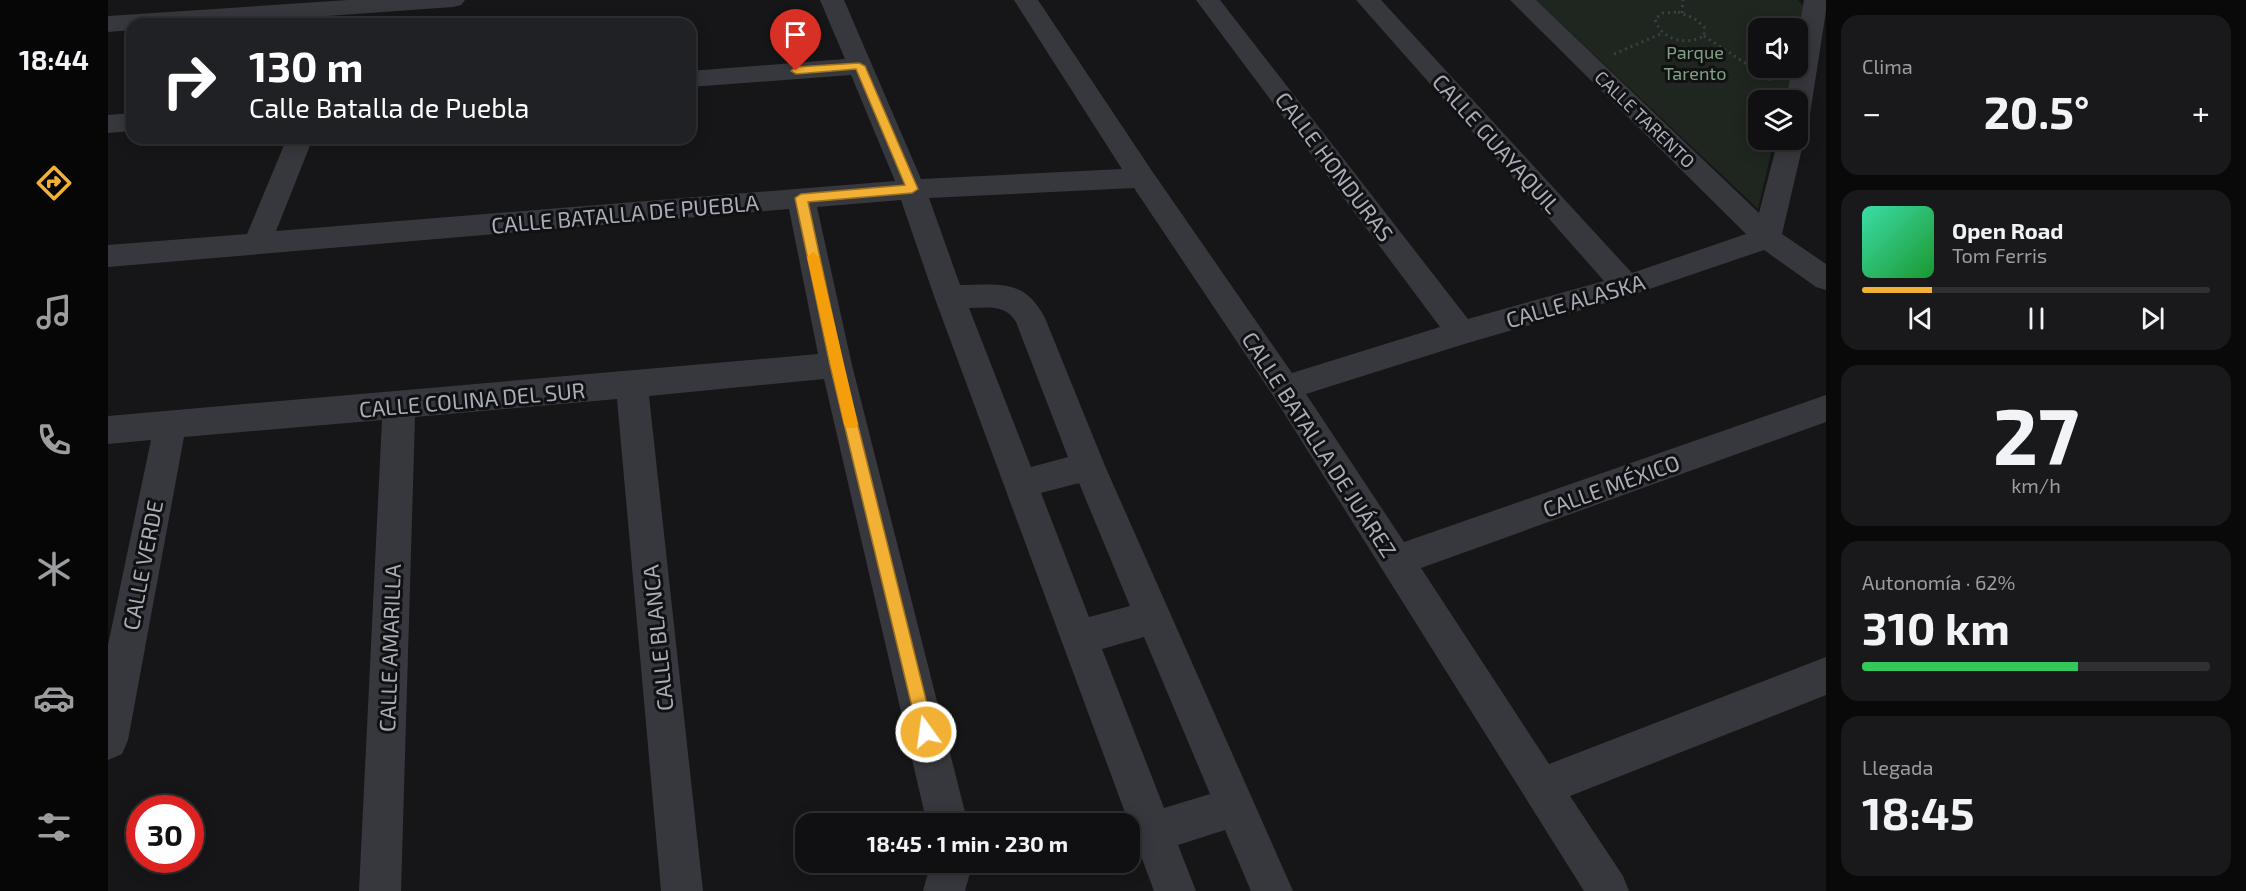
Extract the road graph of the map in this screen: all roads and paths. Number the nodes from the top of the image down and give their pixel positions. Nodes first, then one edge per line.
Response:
1 (453, 0) edge
2 (832, 0) edge
3 (1026, 0) edge
4 (1208, 0) edge
5 (1368, 0) edge
6 (1522, 0) edge
7 (1683, 0) edge
8 (1816, 0) edge
9 (347, 10) edge
10 (1682, 14) junction
11 (210, 18) edge
12 (126, 23) edge
13 (108, 24) edge
14 (1663, 33) junction
15 (1704, 36) junction
16 (1590, 64) junction
17 (859, 66) junction
18 (696, 79) edge
19 (1776, 90) edge
20 (1802, 90) edge
21 (126, 122) edge
22 (108, 123) edge
23 (298, 144) edge
24 (1789, 150) edge
25 (1142, 178) junction
26 (912, 189) junction
27 (801, 198) junction
28 (1767, 238) junction
29 (257, 244) junction
30 (108, 255) edge
31 (1826, 279) edge
32 (1626, 286) junction
33 (949, 296) junction
34 (1461, 333) junction
35 (836, 365) junction
36 (632, 385) junction
37 (1286, 388) junction
38 (399, 405) junction
39 (1826, 408) edge
40 (170, 425) junction
41 (108, 430) edge
42 (1088, 466) junction
43 (1021, 484) junction
44 (1396, 561) junction
45 (1153, 617) junction
46 (1079, 638) junction
47 (1826, 676) edge
48 (108, 740) edge
49 (1542, 787) junction
50 (1234, 807) junction
51 (945, 813) edge
52 (1153, 832) junction
53 (380, 891) edge
54 (682, 891) edge
55 (1175, 891) edge
56 (1272, 891) edge
57 (1608, 891) edge

1 - 9 street
2 - 17 street
3 - 25 street, CALLE BATALLA DE JUÁREZ
4 - 34 street, CALLE HONDURAS
5 - 32 street, CALLE GUAYAQUIL
6 - 16 street, CALLE TARENTO
7 - 10 path
8 - 20 street
9 - 11 street
10 - 14 path
10 - 15 path
12 - 13 street
14 - 15 path
14 - 16 path
15 - 19 path
16 - 28 street, CALLE TARENTO
17 - 18 street
17 - 26 street
21 - 22 street
23 - 29 street
24 - 28 street
25 - 26 street, CALLE BATALLA DE PUEBLA
25 - 37 street, CALLE BATALLA DE JUÁREZ
26 - 27 street, CALLE BATALLA DE PUEBLA
26 - 33 street
27 - 29 street, CALLE BATALLA DE PUEBLA
27 - 35 street
28 - 31 street, CALLE TARENTO
28 - 32 street, CALLE ALASKA
29 - 30 street, CALLE BATALLA DE PUEBLA
32 - 34 street, CALLE ALASKA
33 - 42 street
33 - 43 street
34 - 37 street, CALLE ALASKA
35 - 36 street, CALLE COLINA DEL SUR
35 - 51 street
36 - 38 street, CALLE COLINA DEL SUR
36 - 54 street, CALLE BLANCA
37 - 44 street, CALLE BATALLA DE JUÁREZ
38 - 40 street, CALLE COLINA DEL SUR
38 - 53 street, CALLE AMARILLA
39 - 44 street, CALLE MÉXICO
40 - 41 street, CALLE COLINA DEL SUR
40 - 48 street, CALLE VERDE
42 - 43 street
42 - 45 street
43 - 46 street
44 - 49 street, CALLE BATALLA DE JUÁREZ
45 - 46 street
45 - 50 street
46 - 52 street
47 - 49 street
49 - 57 street, CALLE BATALLA DE JUÁREZ
50 - 52 street
50 - 56 street
52 - 55 street

